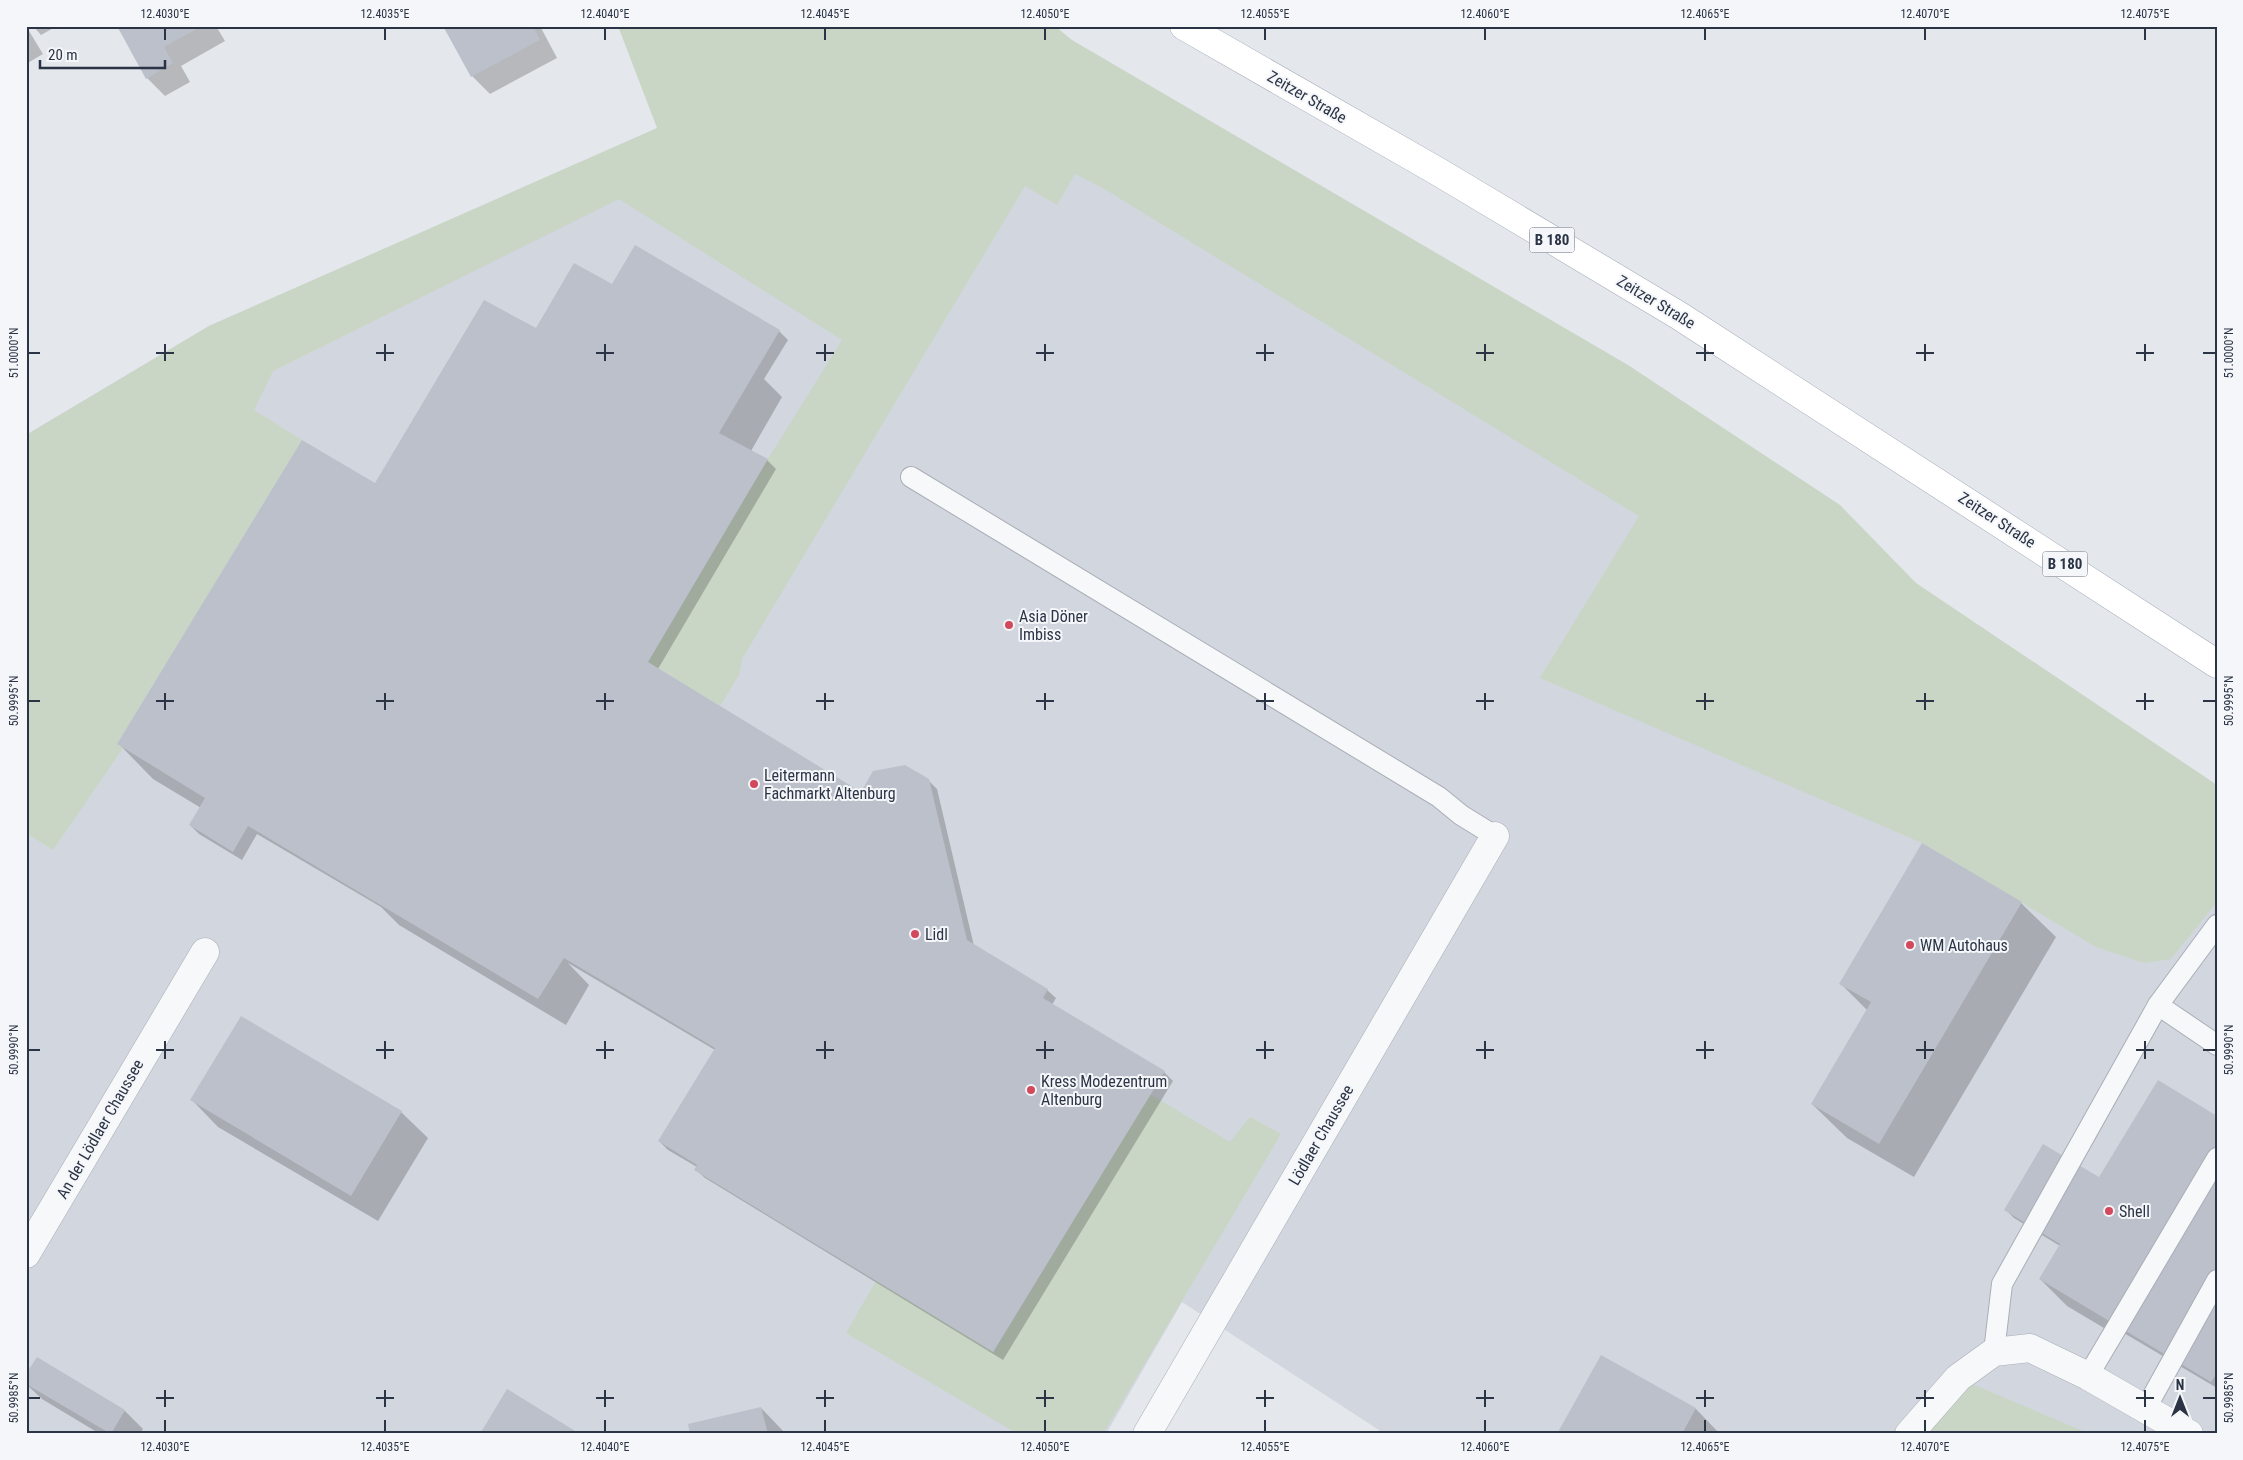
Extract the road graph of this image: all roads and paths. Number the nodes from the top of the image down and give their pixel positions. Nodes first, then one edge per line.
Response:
1 (1184, 26) edge
2 (911, 478) dead end
3 (2217, 664) edge
4 (1495, 836) joint
5 (2217, 925) edge
6 (205, 952) dead end
7 (2158, 1005) junction
8 (2217, 1045) edge
9 (2217, 1158) edge
10 (26, 1254) edge
11 (2217, 1280) edge
12 (1994, 1352) junction
13 (2088, 1376) junction
14 (2146, 1408) junction
15 (1147, 1434) edge
16 (1909, 1434) edge
17 (2189, 1434) edge

1 - 3 main road, Zeitzer Straße / B 180
2 - 4 lane
4 - 15 street, Lödlaer Chaussee
5 - 7 lane
6 - 10 street, An der Lödlaer Chaussee
7 - 8 lane
7 - 12 lane
9 - 13 lane
11 - 14 lane
12 - 13 street
12 - 16 street
13 - 14 street
14 - 17 street

